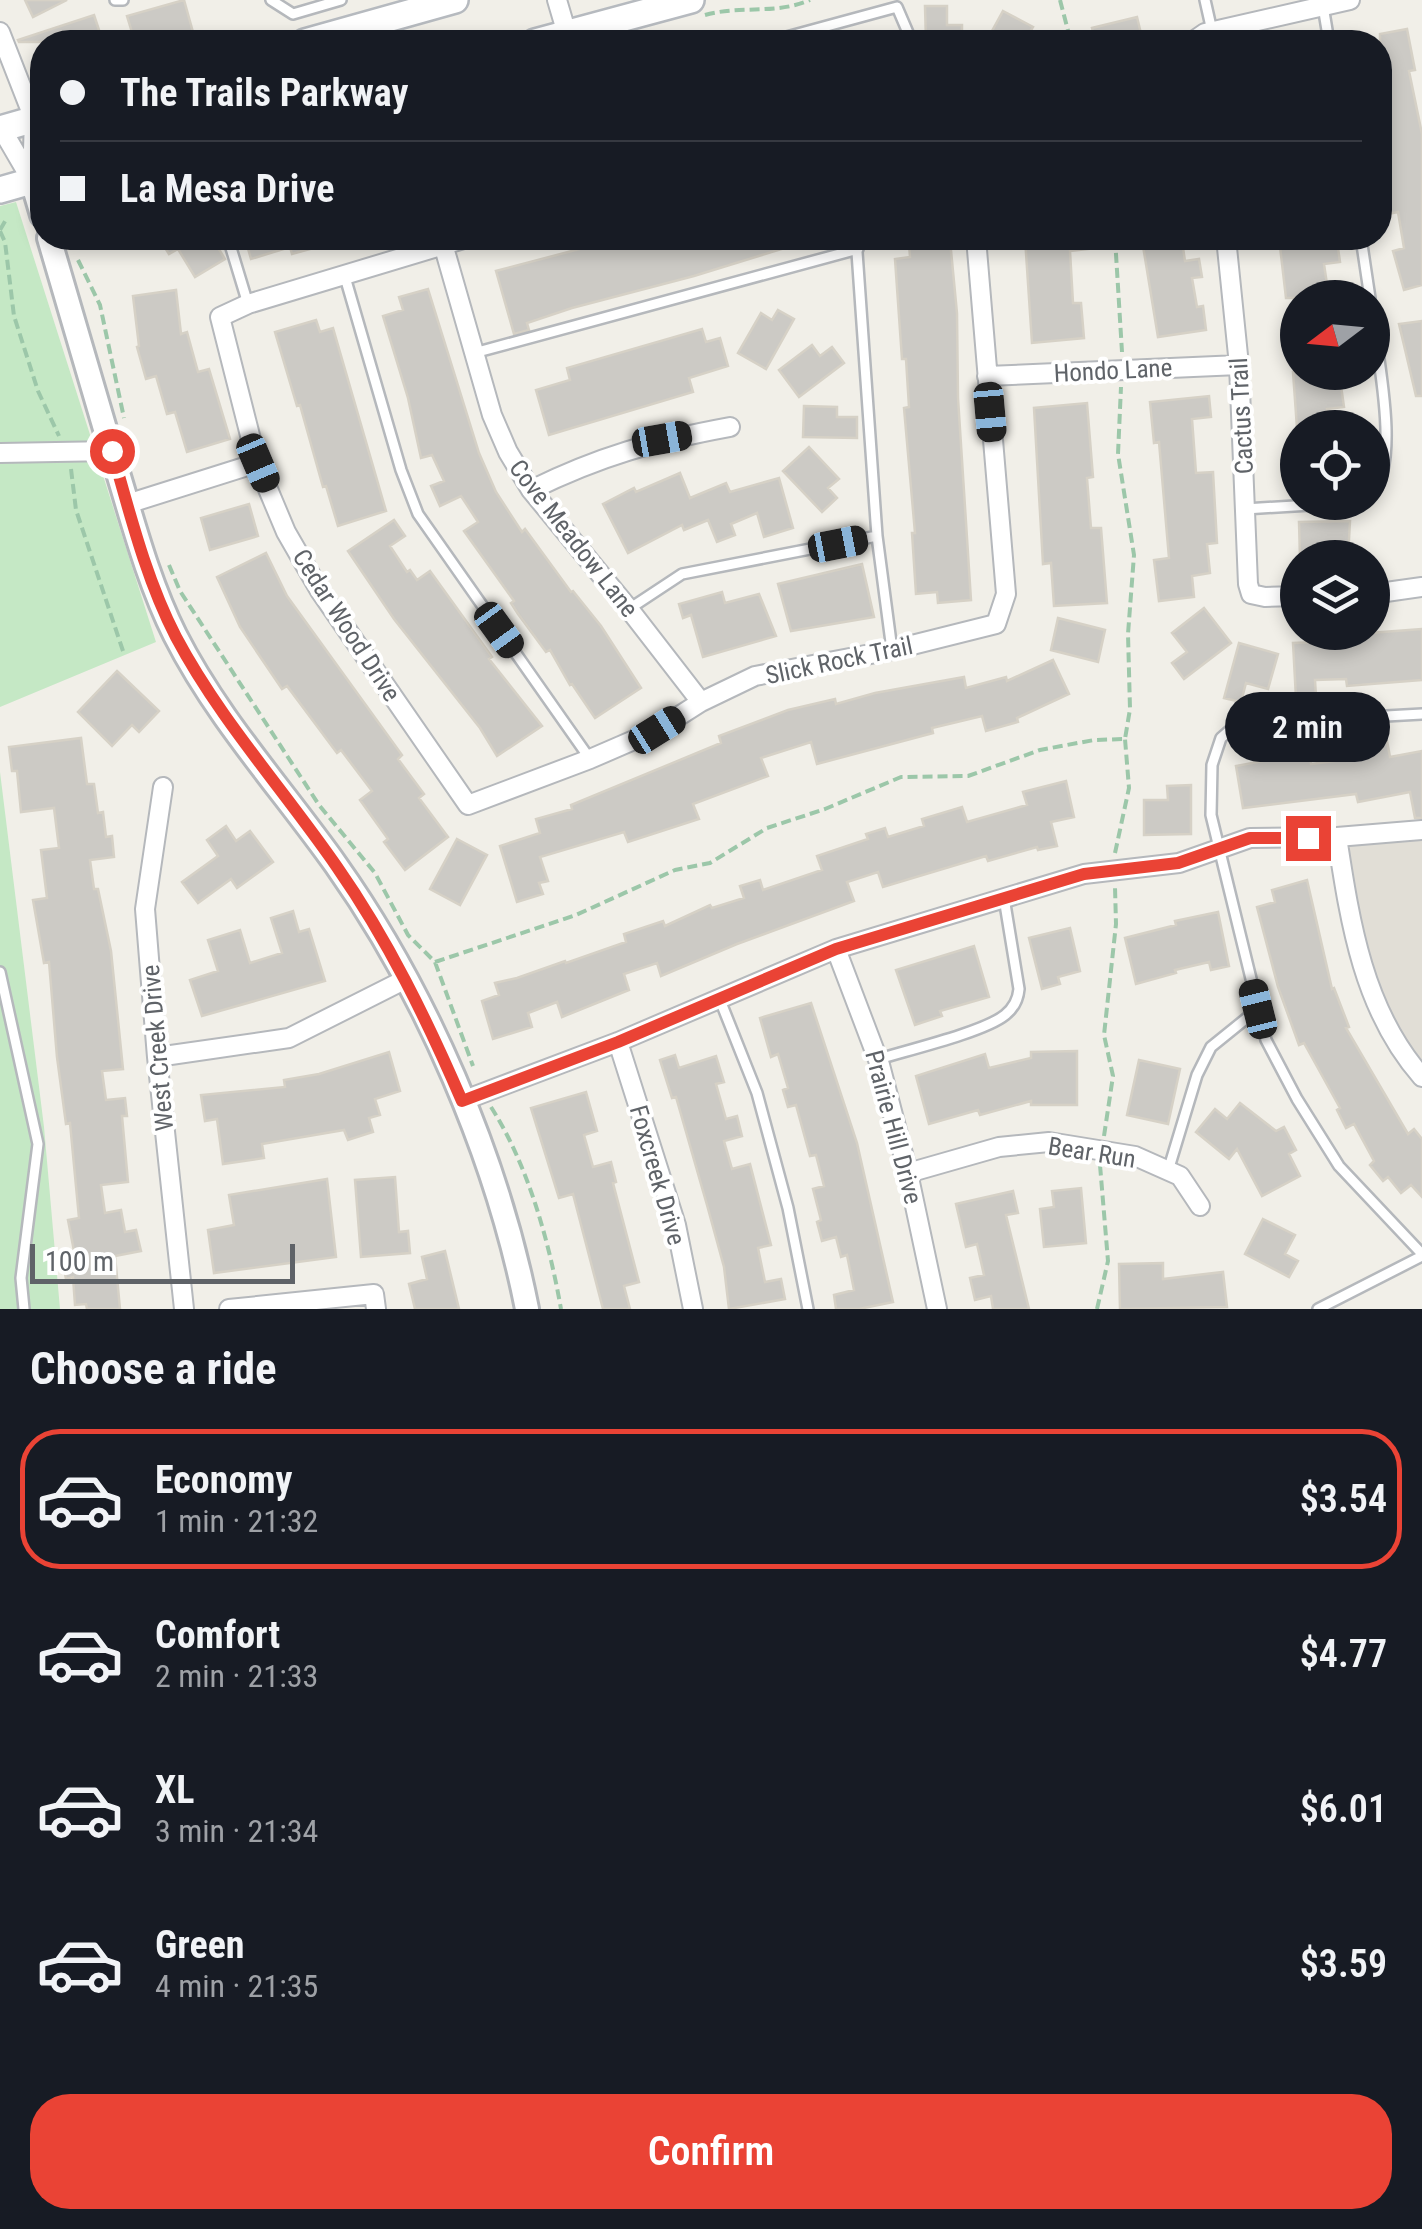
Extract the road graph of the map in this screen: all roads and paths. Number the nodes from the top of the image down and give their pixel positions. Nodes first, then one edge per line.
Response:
1 (115, 0) edge
2 (122, 0) edge
3 (271, 0) edge
4 (341, 0) edge
5 (456, 0) edge
6 (556, 0) edge
7 (810, 0) edge
8 (1060, 0) edge
9 (1205, 0) edge
10 (1350, 0) edge
11 (1323, 6) junction
12 (690, 10) edge
13 (348, 30) edge
14 (567, 30) edge
15 (588, 30) edge
16 (812, 30) edge
17 (907, 30) edge
18 (1068, 30) edge
19 (1212, 30) edge
20 (1221, 30) edge
21 (1327, 30) edge
22 (0, 32) edge
23 (30, 100) edge
24 (30, 120) edge
25 (0, 128) edge
26 (30, 169) edge
27 (30, 181) edge
28 (0, 190) edge
29 (7, 218) dead end
30 (0, 230) edge
31 (53, 250) edge
32 (232, 250) edge
33 (425, 250) edge
34 (445, 250) edge
35 (833, 250) edge
36 (857, 250) edge
37 (977, 250) edge
38 (1115, 250) edge
39 (1227, 250) edge
40 (1362, 250) edge
41 (76, 255) dead end
42 (345, 277) junction
43 (1367, 280) edge
44 (248, 304) junction
45 (474, 353) junction
46 (1239, 365) junction
47 (1122, 370) junction
48 (987, 376) junction
49 (125, 421) dead end
50 (730, 427) dead end
51 (112, 451) junction
52 (0, 454) edge
53 (258, 463) junction
54 (531, 490) junction
55 (127, 504) junction
56 (1280, 507) edge
57 (1245, 509) junction
58 (877, 536) junction
59 (165, 554) dead end
60 (1422, 587) edge
61 (1390, 591) edge
62 (1280, 597) edge
63 (629, 609) junction
64 (892, 650) junction
65 (701, 702) junction
66 (1422, 714) edge
67 (1125, 740) junction
68 (590, 760) junction
69 (163, 787) dead end
70 (468, 805) joint
71 (1422, 830) edge
72 (1337, 837) junction
73 (1218, 847) junction
74 (1114, 870) junction
75 (1004, 898) junction
76 (836, 949) junction
77 (435, 962) junction
78 (0, 972) edge
79 (406, 979) junction
80 (719, 999) junction
81 (1258, 1009) junction
82 (618, 1042) junction
83 (157, 1057) junction
84 (878, 1059) junction
85 (1422, 1077) edge
86 (473, 1097) junction
87 (1102, 1150) junction
88 (1168, 1170) junction
89 (908, 1174) junction
90 (1200, 1206) dead end
91 (1422, 1255) edge
92 (375, 1302) edge
93 (24, 1309) edge
94 (184, 1309) edge
95 (230, 1309) edge
96 (527, 1309) edge
97 (561, 1309) edge
98 (692, 1309) edge
99 (808, 1309) edge
100 (937, 1309) edge
101 (1097, 1309) edge
102 (1318, 1309) edge

1 - 2 lane
3 - 4 lane
5 - 13 main road
6 - 14 street
7 - 12 path
8 - 18 path
9 - 19 lane
10 - 11 street
11 - 20 street
11 - 21 lane
12 - 15 main road
16 - 17 lane
22 - 23 street
24 - 25 main road
25 - 26 street
27 - 28 main road
29 - 30 path
31 - 51 street
32 - 44 lane
33 - 42 street
34 - 45 street, Cove Meadow Lane
35 - 45 lane
36 - 58 lane
37 - 48 street
38 - 47 path
39 - 46 street, Cactus Trail
40 - 43 lane
41 - 49 path
42 - 44 street
42 - 68 lane
44 - 53 street, Cedar Wood Drive
45 - 54 street, Cove Meadow Lane
46 - 47 street, Hondo Lane
46 - 57 street, Cactus Trail
47 - 48 street, Hondo Lane
47 - 67 path
48 - 64 street, Slick Rock Trail
50 - 54 street
51 - 52 street
51 - 55 street
53 - 55 street
53 - 70 street, Cedar Wood Drive
54 - 63 street, Cove Meadow Lane
55 - 79 street
56 - 57 lane
57 - 62 street, Cactus Trail
58 - 63 lane
58 - 64 lane
59 - 77 path
60 - 61 street
63 - 65 street, Cove Meadow Lane
64 - 65 street, Slick Rock Trail
65 - 68 street, Slick Rock Trail
66 - 73 lane
67 - 74 path
67 - 77 path
68 - 70 street, Slick Rock Trail
69 - 83 street, West Creek Drive
71 - 72 street
72 - 73 street
72 - 85 street
73 - 74 street
73 - 81 lane
74 - 75 street
74 - 87 path
75 - 76 street
75 - 84 lane
76 - 80 street
76 - 84 street, Prairie Hill Drive
77 - 86 path
78 - 93 lane
79 - 83 street
79 - 86 street
80 - 82 street
80 - 99 lane
81 - 88 lane
81 - 91 lane
82 - 86 street
82 - 98 street, Foxcreek Drive
83 - 94 street, West Creek Drive
84 - 89 street, Prairie Hill Drive
86 - 96 street
86 - 97 path
87 - 88 street, Bear Run
87 - 89 street, Bear Run
87 - 101 path
88 - 90 street, Bear Run
89 - 100 street, Prairie Hill Drive
91 - 102 lane
92 - 95 street

